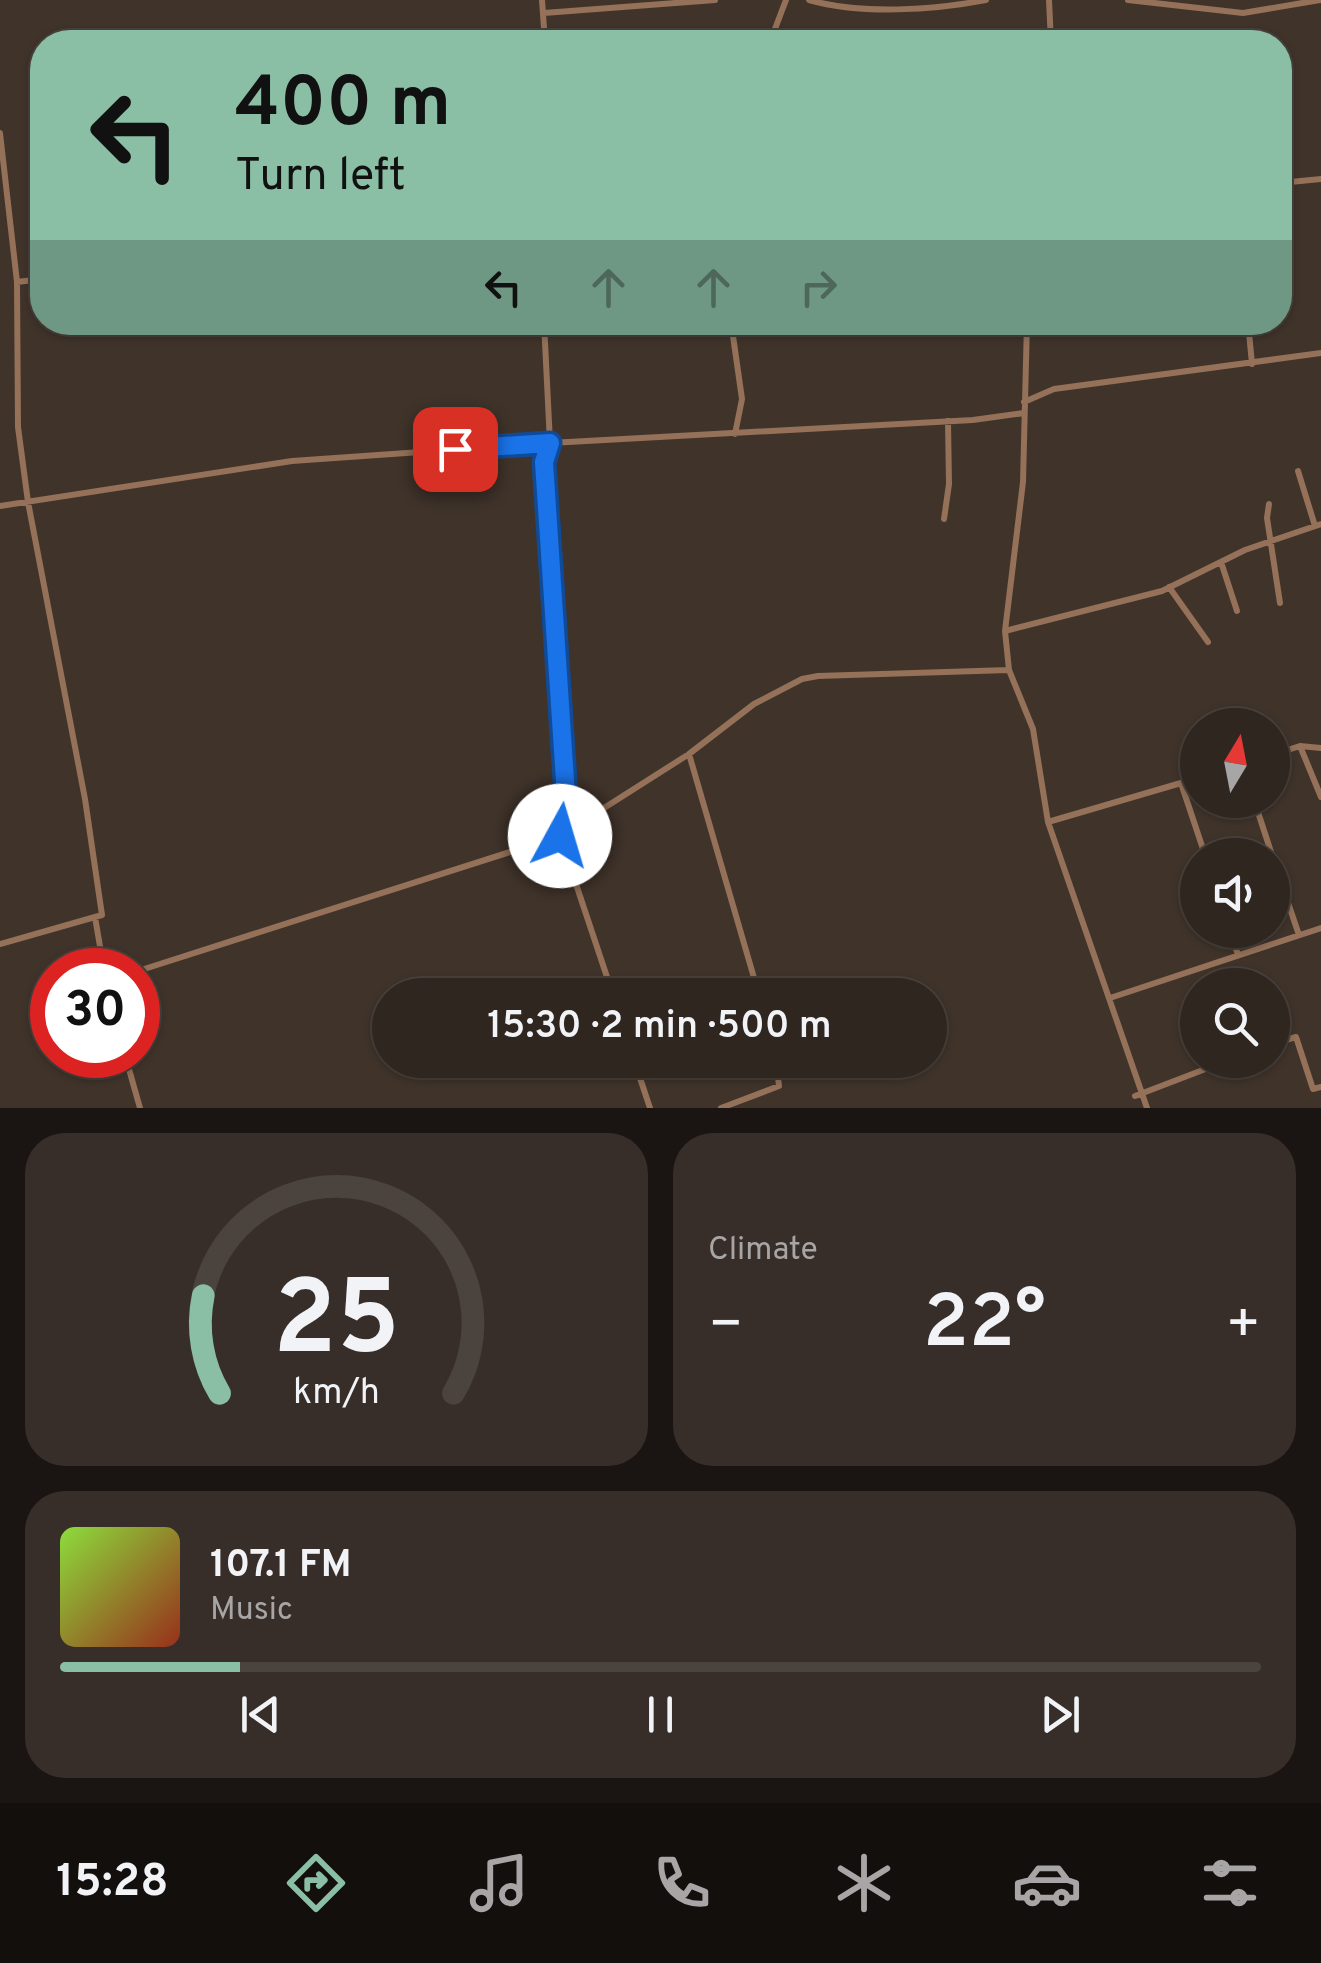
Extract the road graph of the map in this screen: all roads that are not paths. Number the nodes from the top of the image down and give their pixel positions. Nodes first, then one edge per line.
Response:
1 (542, 0) edge
2 (714, 0) edge
3 (786, 0) edge
4 (810, 0) edge
5 (986, 0) edge
6 (1049, 0) edge
7 (1128, 0) edge
8 (1320, 0) edge
9 (544, 13) junction
10 (545, 30) edge
11 (775, 30) edge
12 (1050, 30) edge
13 (0, 134) edge
14 (1321, 179) edge
15 (1292, 183) edge
16 (30, 280) edge
17 (17, 282) junction
18 (545, 335) edge
19 (733, 335) edge
20 (1027, 335) edge
21 (1249, 335) edge
22 (1321, 353) edge
23 (1252, 364) junction
24 (1024, 402) junction
25 (1024, 413) junction
26 (948, 422) junction
27 (735, 434) junction
28 (550, 443) junction
29 (1298, 471) dead end
30 (28, 502) junction
31 (1269, 504) dead end
32 (0, 506) edge
33 (944, 519) dead end
34 (1318, 525) edge
35 (1270, 542) junction
36 (1220, 562) junction
37 (1169, 587) junction
38 (1280, 603) dead end
39 (1237, 611) dead end
40 (1005, 631) junction
41 (1208, 642) dead end
42 (1009, 670) junction
43 (1300, 746) junction
44 (1321, 748) edge
45 (1290, 749) edge
46 (689, 754) junction
47 (1180, 783) edge
48 (1321, 797) edge
49 (1048, 822) junction
50 (560, 836) junction
51 (1290, 906) edge
52 (95, 917) junction
53 (1321, 928) edge
54 (1300, 935) junction
55 (0, 944) edge
56 (100, 948) edge
57 (1236, 948) edge
58 (1238, 955) junction
59 (160, 965) edge
60 (606, 978) edge
61 (753, 978) edge
62 (1110, 998) junction
63 (1290, 1039) edge
64 (132, 1078) edge
65 (640, 1078) edge
66 (778, 1078) edge
67 (1181, 1078) edge
68 (1321, 1087) edge
69 (1139, 1094) junction
70 (140, 1108) edge
71 (650, 1108) edge
72 (721, 1108) edge
73 (1146, 1108) edge

1 - 9 street
2 - 9 street
3 - 11 street
4 - 5 street
6 - 12 street
7 - 8 street
9 - 10 street
13 - 17 street
14 - 15 street
16 - 17 street
17 - 30 street
18 - 28 street
19 - 27 street
20 - 24 street
21 - 23 street
22 - 23 street
23 - 24 street
24 - 25 street
25 - 26 street
25 - 40 street
26 - 27 street
26 - 33 street
27 - 28 street
28 - 30 street
28 - 50 street
29 - 34 street
30 - 32 street
30 - 52 street
31 - 35 street
34 - 35 street
35 - 36 street
35 - 38 street
36 - 37 street
36 - 39 street
37 - 40 street
37 - 41 street
40 - 42 street
42 - 46 street
42 - 49 street
43 - 44 street
43 - 45 street
43 - 48 street
46 - 50 street
46 - 61 street
47 - 49 street
49 - 62 street
50 - 59 street
50 - 60 street
51 - 54 street
52 - 55 street
52 - 56 street
53 - 54 street
54 - 58 street
57 - 58 street
58 - 62 street
62 - 69 street
63 - 68 street
64 - 70 street
65 - 71 street
66 - 72 street
67 - 69 street
69 - 73 street

